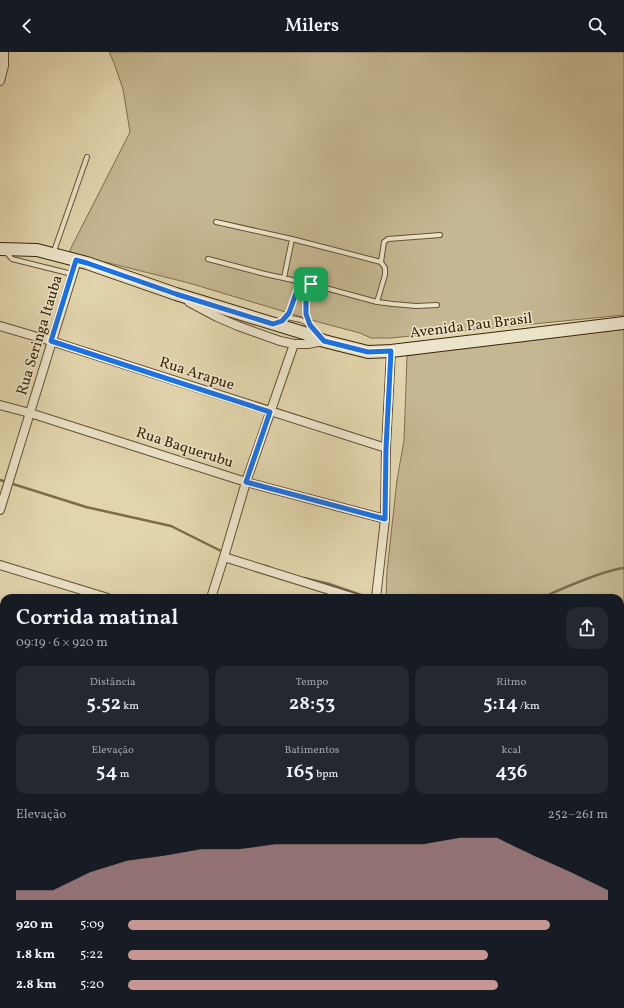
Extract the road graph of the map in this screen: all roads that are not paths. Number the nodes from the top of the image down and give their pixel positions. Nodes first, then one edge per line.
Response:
1 (4, 52) edge
2 (11, 52) edge
3 (4, 66) junction
4 (0, 81) edge
5 (87, 157) dead end
6 (216, 222) dead end
7 (440, 235) dead end
8 (292, 239) junction
9 (2, 249) edge
10 (53, 254) junction
11 (208, 259) dead end
12 (76, 260) junction
13 (381, 262) junction
14 (72, 274) junction
15 (284, 278) junction
16 (300, 282) junction
17 (311, 284) junction
18 (176, 294) junction
19 (377, 302) junction
20 (437, 305) dead end
21 (286, 317) junction
22 (624, 323) edge
23 (273, 324) junction
24 (310, 325) junction
25 (0, 326) edge
26 (51, 341) junction
27 (324, 341) junction
28 (294, 344) junction
29 (391, 351) junction
30 (0, 405) edge
31 (270, 412) junction
32 (30, 413) junction
33 (386, 448) junction
34 (246, 482) junction
35 (1, 507) edge
36 (385, 519) junction
37 (225, 553) junction
38 (0, 565) edge
39 (95, 594) edge
40 (212, 594) edge
41 (343, 594) edge
42 (376, 594) edge

1 - 3 street
2 - 3 street
3 - 4 street
5 - 10 lane
6 - 8 lane
7 - 13 lane
8 - 13 lane
8 - 15 lane
9 - 10 main road, Avenida Pau Brasil
9 - 14 lane
10 - 12 main road, Avenida Pau Brasil
11 - 15 lane
12 - 14 street, Rua Seringa Itauba
12 - 18 main road, Avenida Pau Brasil
13 - 19 lane
14 - 26 street, Rua Seringa Itauba
15 - 16 lane
16 - 17 lane
16 - 21 lane
17 - 19 lane
17 - 24 lane
18 - 23 main road, Avenida Pau Brasil
18 - 28 street, Avenida Pau Brasil
19 - 20 lane
21 - 23 lane
21 - 24 lane
22 - 29 main road, Avenida Pau Brasil
23 - 27 main road, Avenida Pau Brasil
24 - 27 lane
25 - 26 street, Rua Arapue
26 - 31 street, Rua Arapue
26 - 32 street, Rua Seringa Itauba
27 - 28 street, Avenida Pau Brasil
27 - 29 main road, Avenida Pau Brasil
28 - 31 street
29 - 33 street
30 - 32 street, Rua Baquerubu
31 - 33 street, Rua Arapue
31 - 34 street
32 - 34 street, Rua Baquerubu
32 - 35 street, Rua Seringa Itauba
33 - 36 street
34 - 36 street, Rua Baquerubu
34 - 37 street
36 - 42 street
37 - 40 street
37 - 41 street
38 - 39 street

